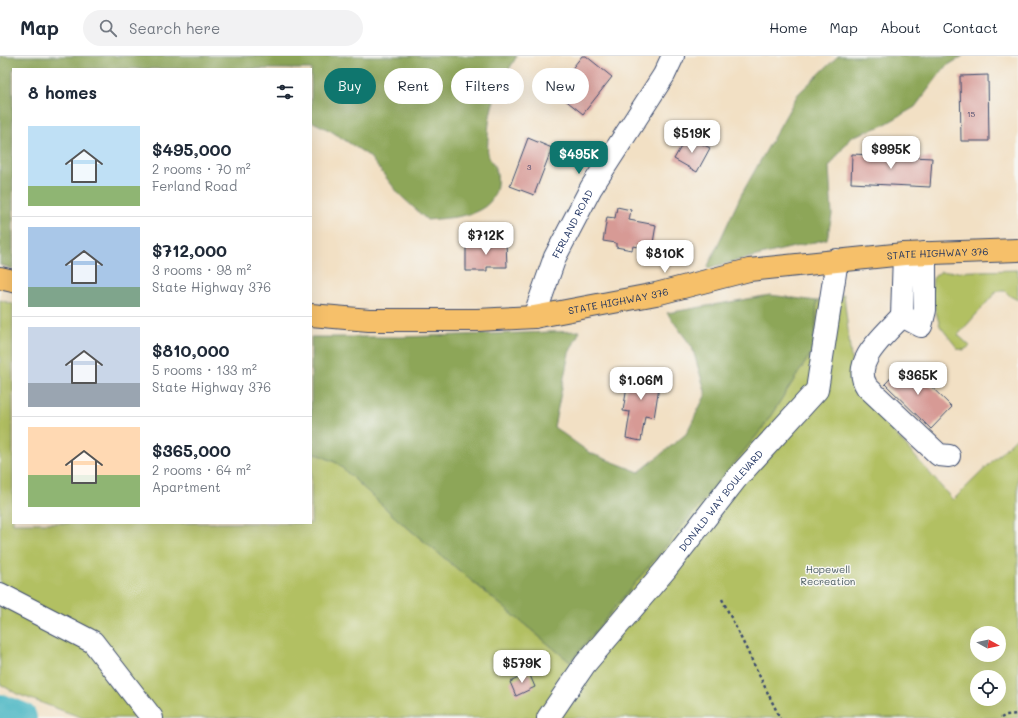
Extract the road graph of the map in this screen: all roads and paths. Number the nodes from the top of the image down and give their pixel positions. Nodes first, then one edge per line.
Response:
1 (673, 56) edge
2 (1018, 250) edge
3 (914, 254) junction
4 (837, 260) junction
5 (0, 278) edge
6 (12, 281) edge
7 (312, 315) edge
8 (534, 317) junction
9 (949, 456) dead end
10 (0, 594) edge
11 (722, 599) dead end
12 (1018, 714) edge
13 (152, 718) edge
14 (548, 718) edge
15 (780, 718) edge
16 (1001, 718) edge

1 - 8 street, FERLAND ROAD
2 - 3 main road, STATE HIGHWAY 376
3 - 4 main road, STATE HIGHWAY 376
3 - 9 street
4 - 8 main road, STATE HIGHWAY 376
4 - 14 street, DONALD WAY BOULEVARD
5 - 6 main road
7 - 8 main road, STATE HIGHWAY 376
10 - 13 street
11 - 15 path
12 - 16 path

